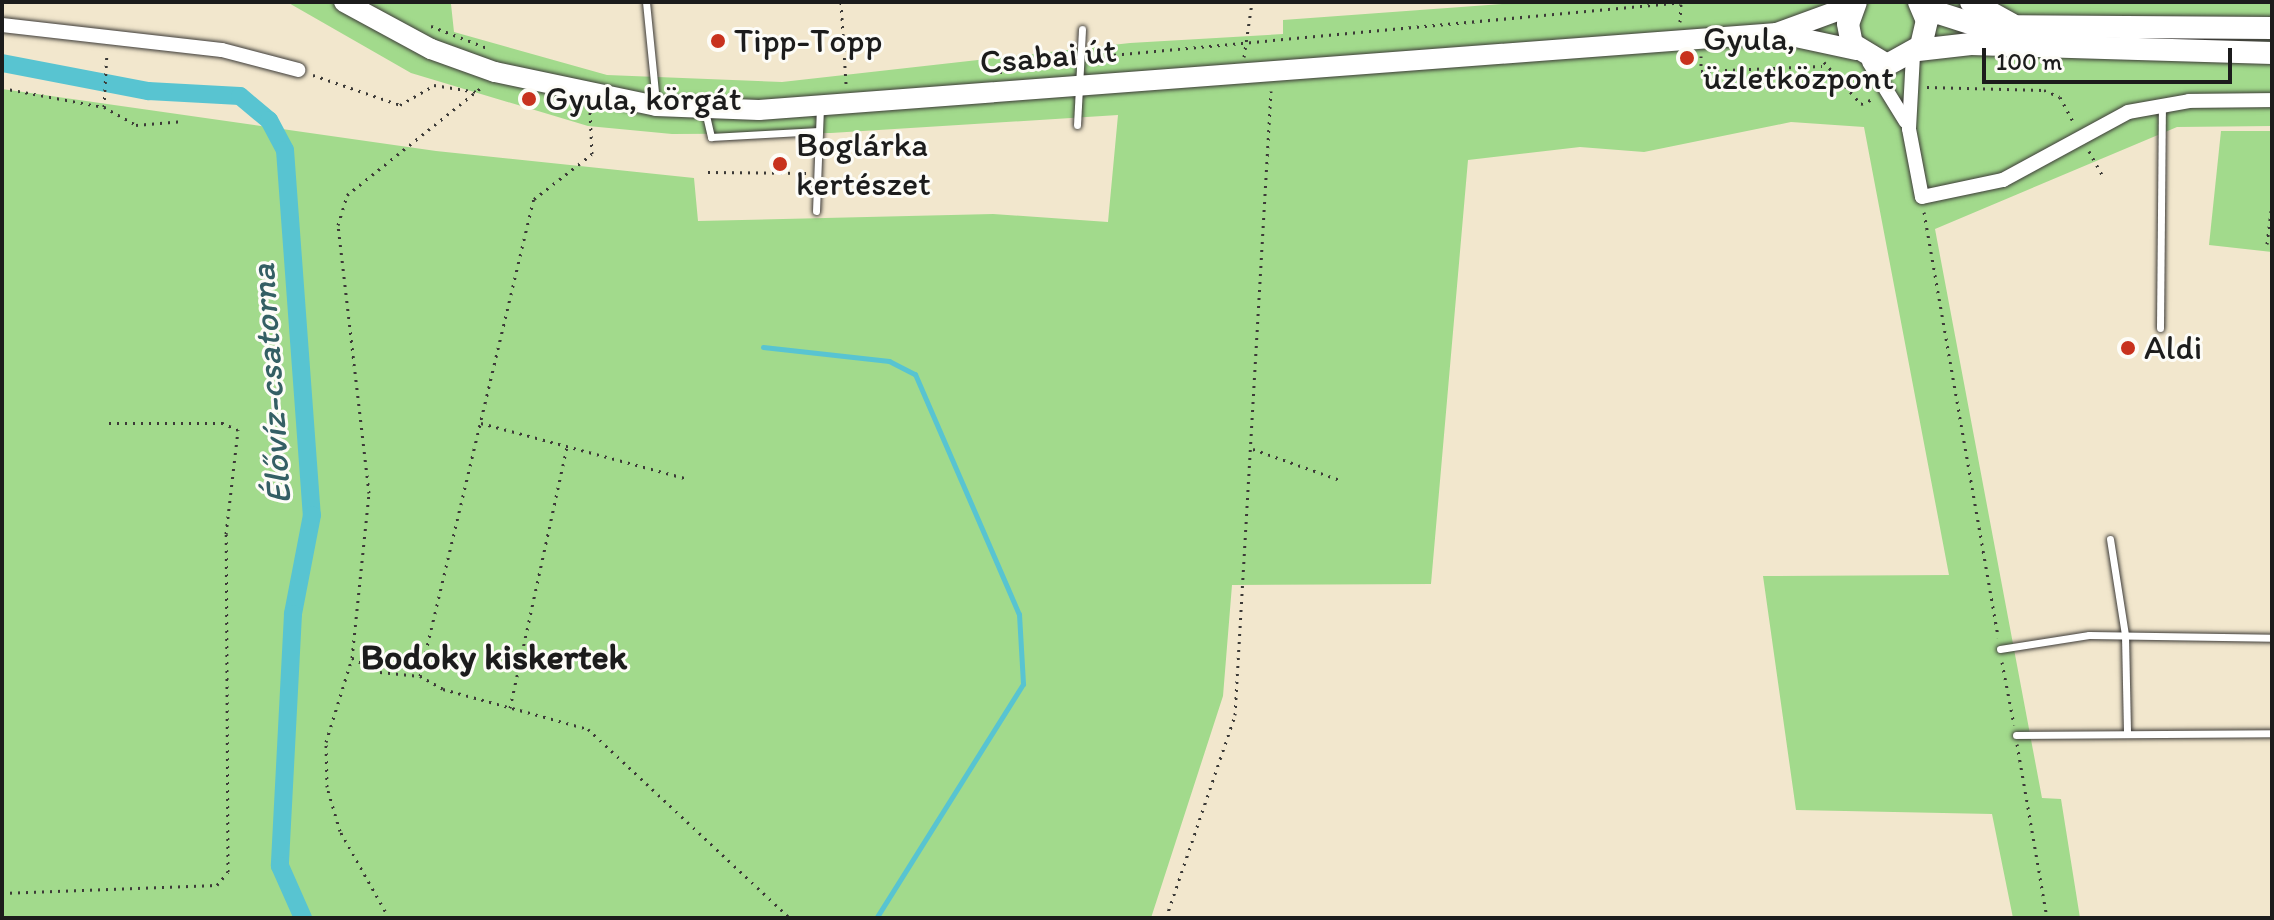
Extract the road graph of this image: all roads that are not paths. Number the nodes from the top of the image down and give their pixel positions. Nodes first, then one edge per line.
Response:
1 (344, 2) edge
2 (646, 2) edge
3 (1971, 2) edge
4 (1854, 3) edge
5 (1921, 5) edge
6 (2, 25) edge
7 (2015, 26) junction
8 (2272, 28) edge
9 (1082, 29) dead end
10 (1777, 33) junction
11 (1916, 53) junction
12 (2272, 53) edge
13 (1861, 54) junction
14 (298, 70) road end
15 (1078, 85) junction
16 (2272, 100) edge
17 (2162, 105) junction
18 (656, 106) junction
19 (704, 109) junction
20 (820, 109) junction
21 (1077, 125) dead end
22 (1909, 129) junction
23 (819, 131) junction
24 (816, 211) dead end
25 (2160, 328) dead end
26 (2110, 539) dead end
27 (2125, 635) junction
28 (2272, 638) edge
29 (2000, 649) road end
30 (2272, 733) edge
31 (2127, 734) junction
32 (2016, 735) road end

1 - 18 street, Csabai út
2 - 18 lane
3 - 7 main road
4 - 10 street, Csabai út
4 - 13 main road
5 - 7 main road
5 - 11 main road
6 - 14 street
7 - 8 main road
9 - 15 lane
10 - 13 street, Csabai út
10 - 15 street, Csabai út
11 - 12 main road
11 - 13 main road
11 - 22 street
13 - 22 street
15 - 20 street, Csabai út
15 - 21 lane
16 - 17 street
17 - 22 street
17 - 25 lane
18 - 19 street, Csabai út
19 - 20 street, Csabai út
19 - 23 lane
20 - 23 lane
23 - 24 lane
26 - 27 lane
27 - 28 lane
27 - 29 lane
27 - 31 lane
30 - 31 lane
31 - 32 lane

